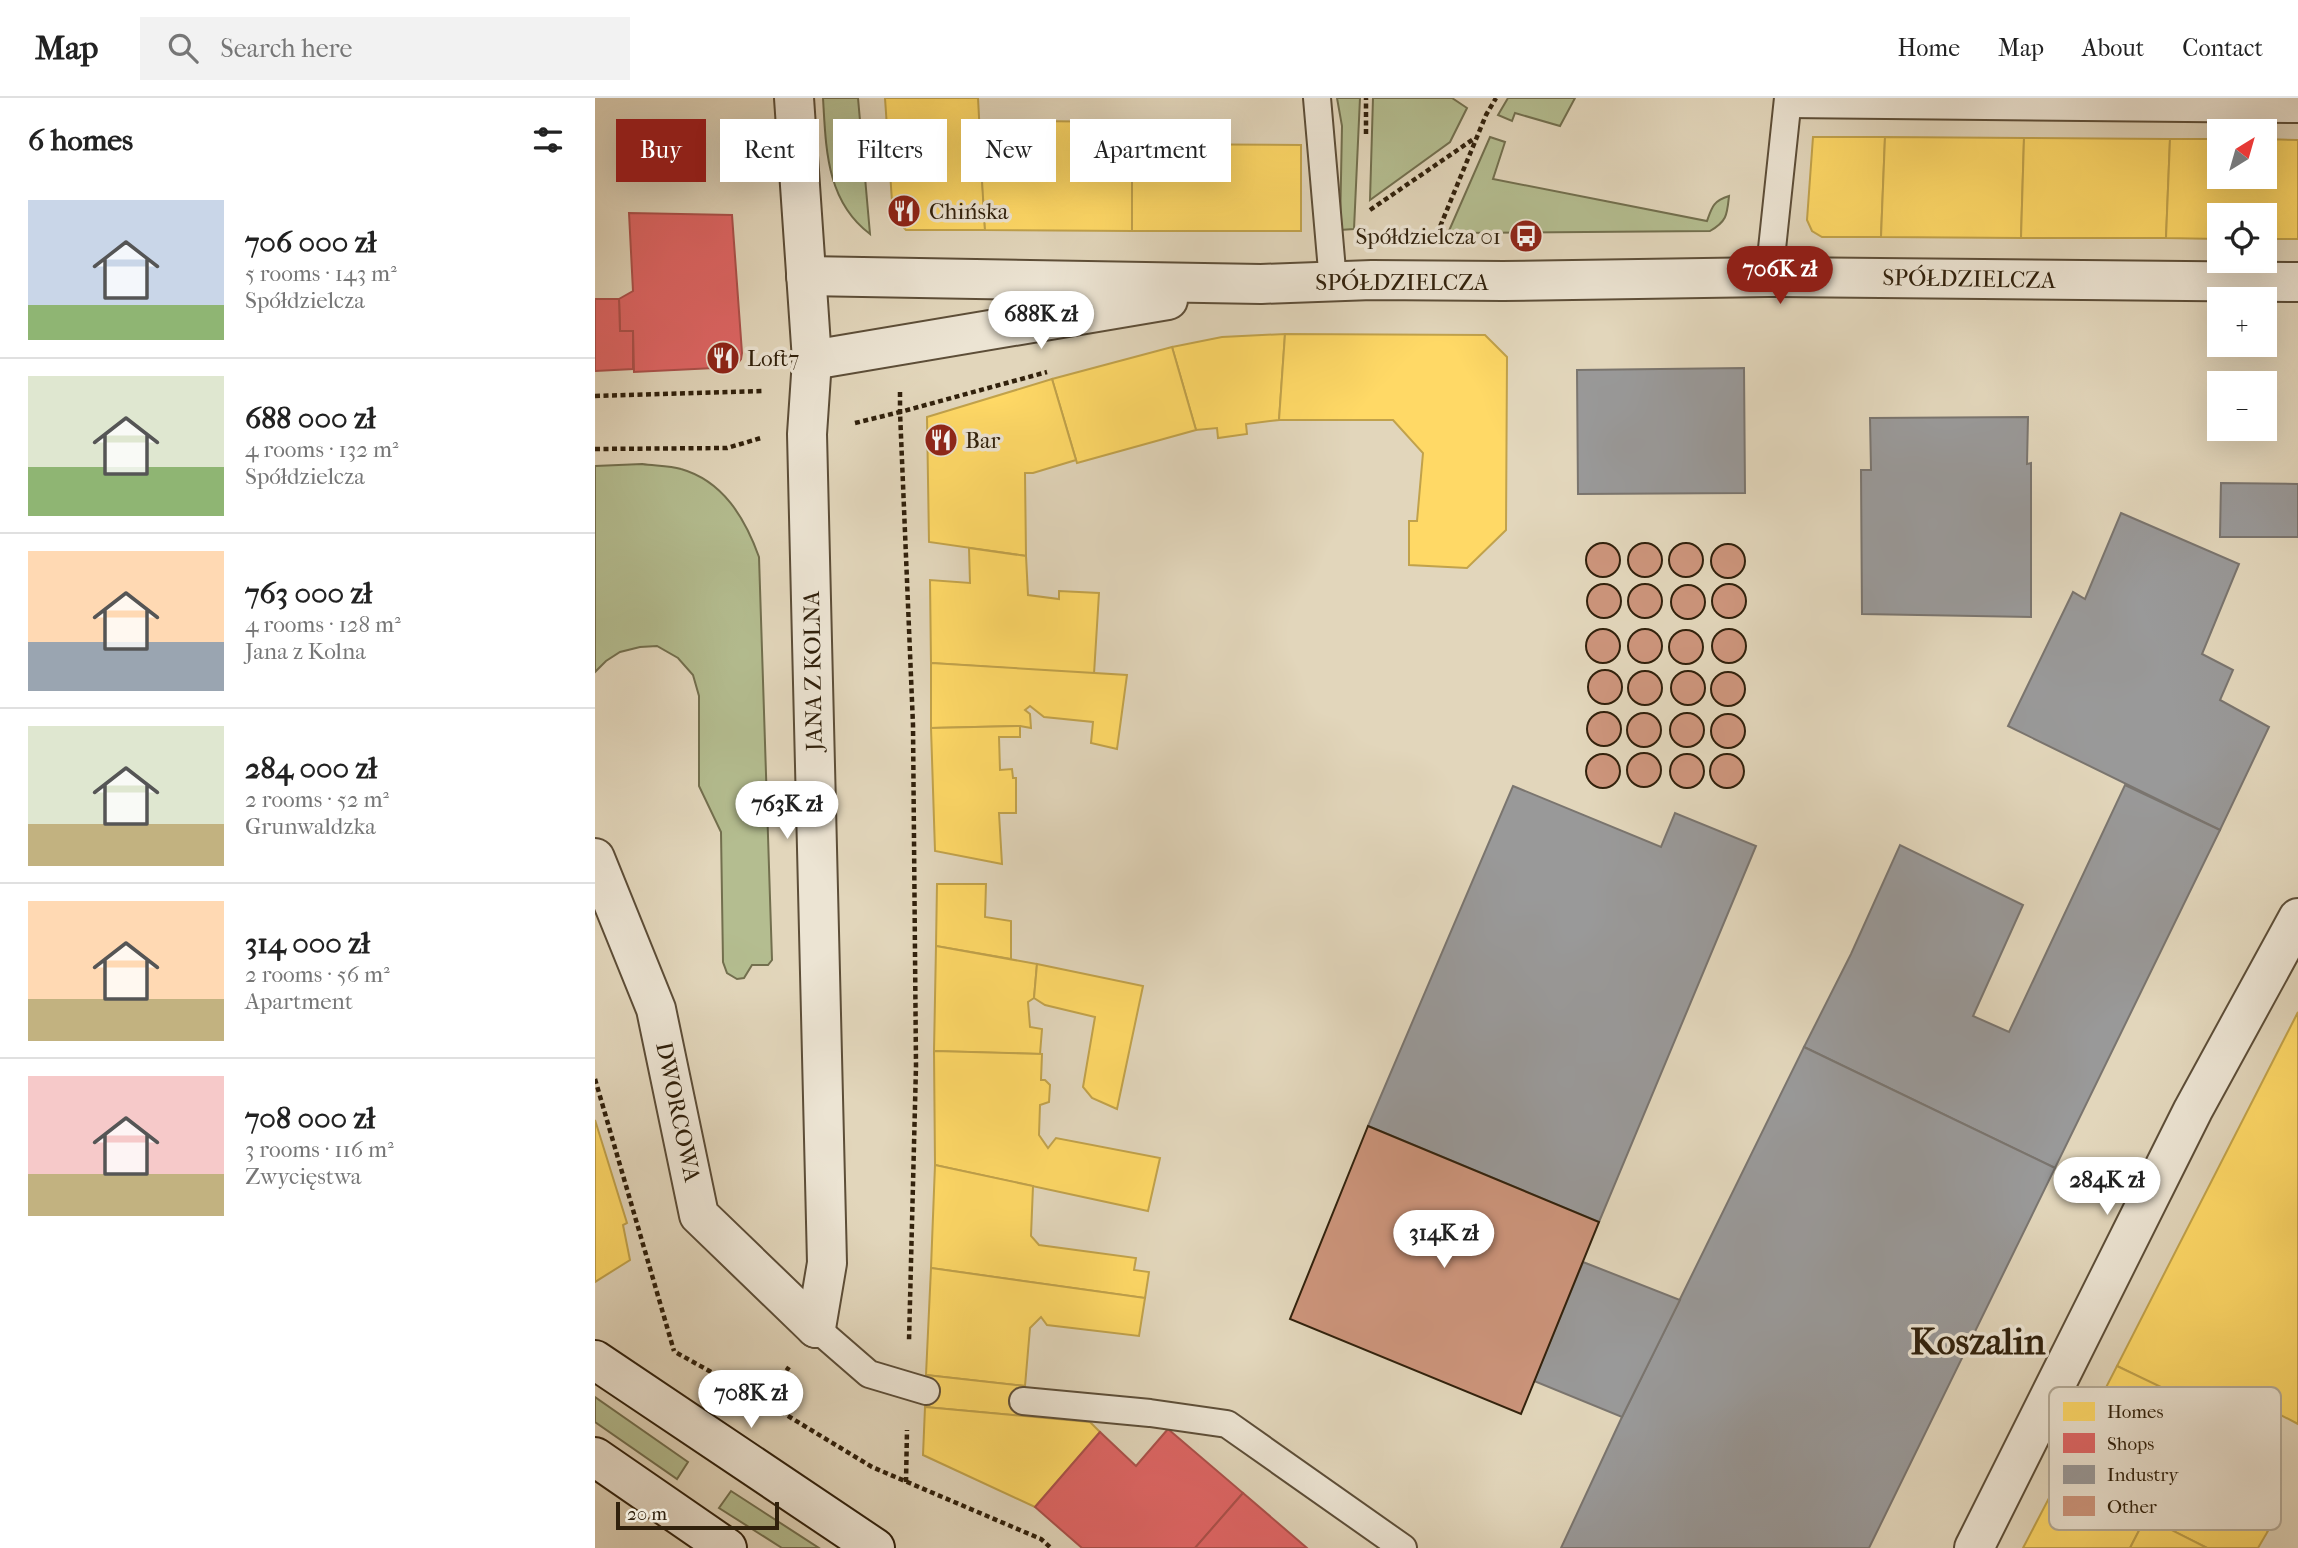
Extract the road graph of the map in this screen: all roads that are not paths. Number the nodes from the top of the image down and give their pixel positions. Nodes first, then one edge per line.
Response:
1 (794, 98) edge
2 (1317, 98) edge
3 (1788, 101) edge
4 (2298, 109) edge
5 (806, 276) junction
6 (1769, 276) junction
7 (1333, 282) junction
8 (2298, 282) edge
9 (1261, 284) junction
10 (811, 360) junction
11 (595, 858) edge
12 (2298, 918) edge
13 (816, 1328) junction
14 (595, 1360) edge
15 (2054, 1387) edge
16 (917, 1388) road end
17 (2049, 1398) edge
18 (1023, 1401) dead end
19 (595, 1457) edge
20 (727, 1548) edge
21 (875, 1548) edge
22 (1403, 1548) edge
23 (1974, 1548) edge

1 - 5 street, JANA Z KOLNA
2 - 7 lane
3 - 4 lane
3 - 6 lane
5 - 9 street, SPÓŁDZIELCZA
5 - 10 street, JANA Z KOLNA
6 - 7 street, SPÓŁDZIELCZA
6 - 8 street, SPÓŁDZIELCZA
7 - 9 street, SPÓŁDZIELCZA
9 - 10 street, SPÓŁDZIELCZA
10 - 13 street, JANA Z KOLNA
11 - 13 street, DWORCOWA
12 - 15 street
13 - 16 lane
14 - 21 street
17 - 23 street
18 - 22 lane
19 - 20 street

